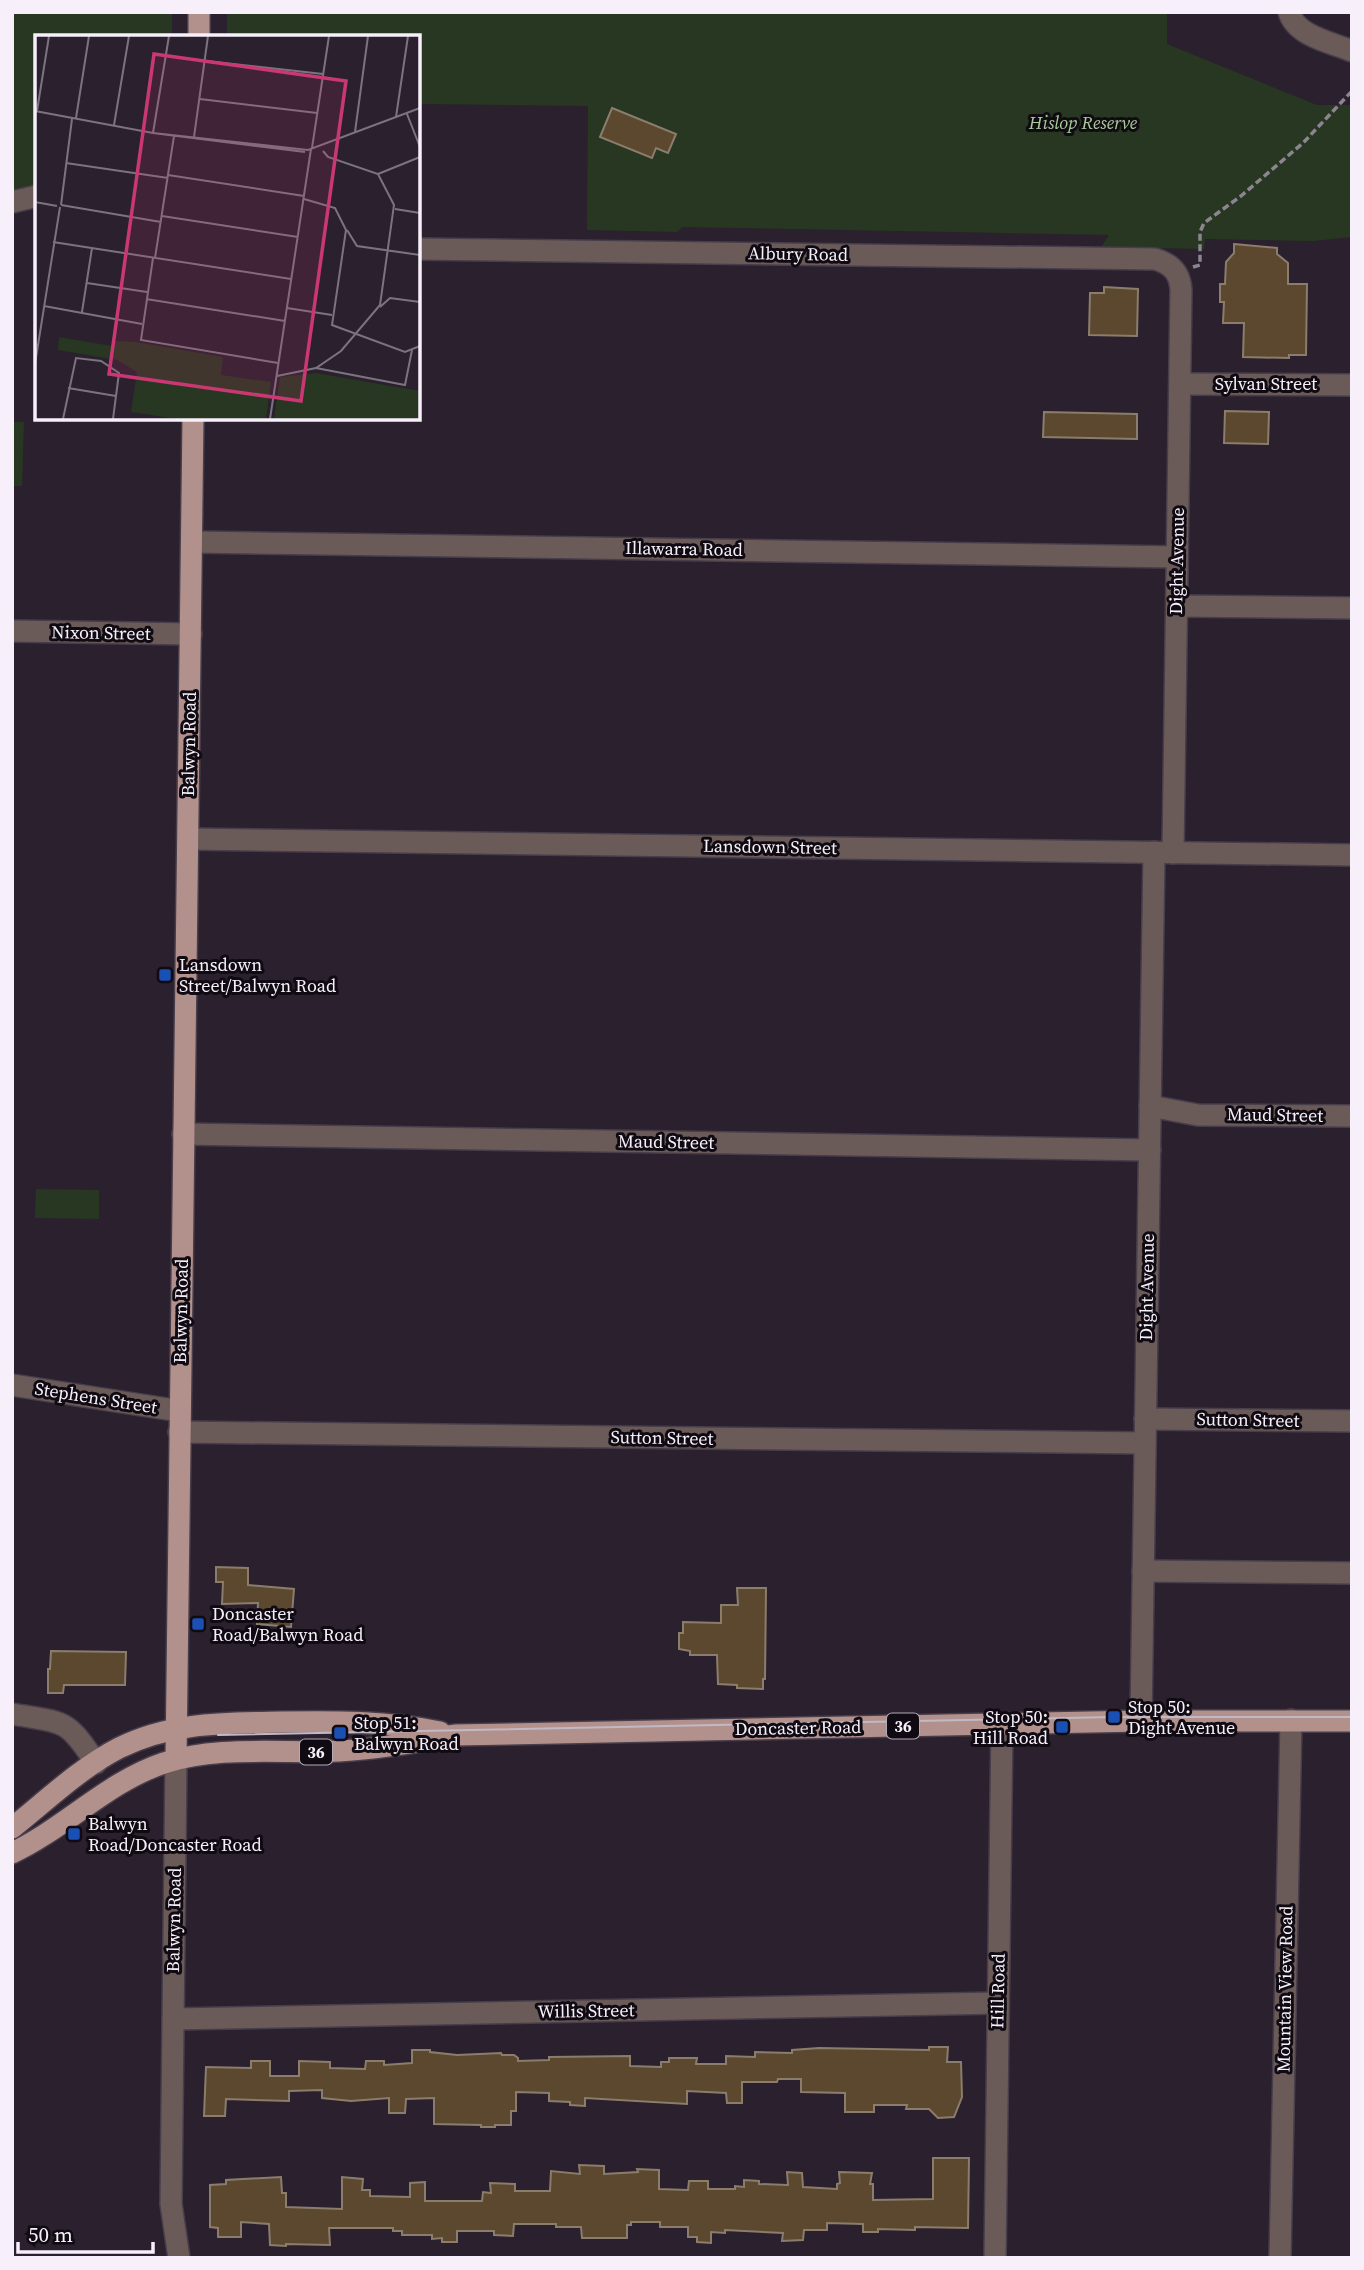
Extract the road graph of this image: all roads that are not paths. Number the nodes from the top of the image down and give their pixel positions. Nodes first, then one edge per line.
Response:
1 (199, 12) edge
2 (1289, 12) edge
3 (199, 35) edge
4 (1352, 51) edge
5 (35, 196) edge
6 (12, 202) edge
7 (420, 249) edge
8 (1175, 270) joint
9 (1180, 384) junction
10 (1352, 385) edge
11 (193, 420) edge
12 (192, 542) junction
13 (1177, 556) junction
14 (1177, 606) junction
15 (1352, 608) edge
16 (12, 631) edge
17 (191, 634) junction
18 (188, 839) junction
19 (1163, 853) junction
20 (1352, 855) edge
21 (1150, 1114) junction
22 (1352, 1116) edge
23 (183, 1134) junction
24 (1150, 1150) junction
25 (12, 1385) edge
26 (180, 1411) junction
27 (1145, 1419) junction
28 (1352, 1421) edge
29 (179, 1432) junction
30 (1144, 1443) junction
31 (1143, 1571) junction
32 (1352, 1573) edge
33 (12, 1714) edge
34 (1291, 1720) junction
35 (1141, 1721) junction
36 (1352, 1721) edge
37 (1002, 1724) junction
38 (175, 1728) junction
39 (455, 1735) junction
40 (176, 1759) junction
41 (96, 1763) junction
42 (12, 1828) edge
43 (12, 1853) edge
44 (998, 2003) junction
45 (173, 2019) junction
46 (171, 2204) junction
47 (163, 2258) edge
48 (179, 2258) edge
49 (995, 2258) edge
50 (1280, 2258) edge

1 - 3 main road
2 - 4 street
5 - 6 street
7 - 8 street, Albury Road
8 - 9 street, Dight Avenue
9 - 10 street, Sylvan Street
9 - 13 street, Dight Avenue
11 - 12 main road, Balwyn Road
12 - 13 street, Illawarra Road
12 - 17 main road, Balwyn Road
13 - 14 street, Dight Avenue
14 - 15 street
14 - 19 street, Dight Avenue
16 - 17 street, Nixon Street
17 - 18 main road, Balwyn Road
18 - 19 street, Lansdown Street
18 - 23 main road, Balwyn Road
19 - 20 street, Lansdown Street
19 - 21 street, Dight Avenue
21 - 22 street, Maud Street
21 - 24 street, Dight Avenue
23 - 24 street, Maud Street
23 - 26 main road, Balwyn Road
24 - 27 street, Dight Avenue
25 - 26 street, Stephens Street
26 - 29 main road, Balwyn Road
27 - 28 street, Sutton Street
27 - 30 street, Dight Avenue
29 - 30 street, Sutton Street
29 - 38 main road, Balwyn Road
30 - 31 street, Dight Avenue
31 - 32 street
31 - 35 street, Dight Avenue
33 - 41 street
34 - 35 main road, Doncaster Road / 36
34 - 36 main road, Doncaster Road / 36
34 - 50 street, Mountain View Road
35 - 37 main road, Doncaster Road / 36
37 - 39 main road, Doncaster Road / 36
37 - 44 street, Hill Road
38 - 39 main road, Doncaster Road / 36
38 - 40 main road, Balwyn Road
38 - 41 main road, Doncaster Road / 36
39 - 40 main road, Doncaster Road / 36
40 - 43 main road, Doncaster Road / 36
40 - 45 street, Balwyn Road
41 - 42 main road, Doncaster Road / 36
44 - 45 street, Willis Street
44 - 49 street, Hill Road
45 - 46 street, Balwyn Road
46 - 47 street, Balwyn Road
46 - 48 street, Balwyn Road

